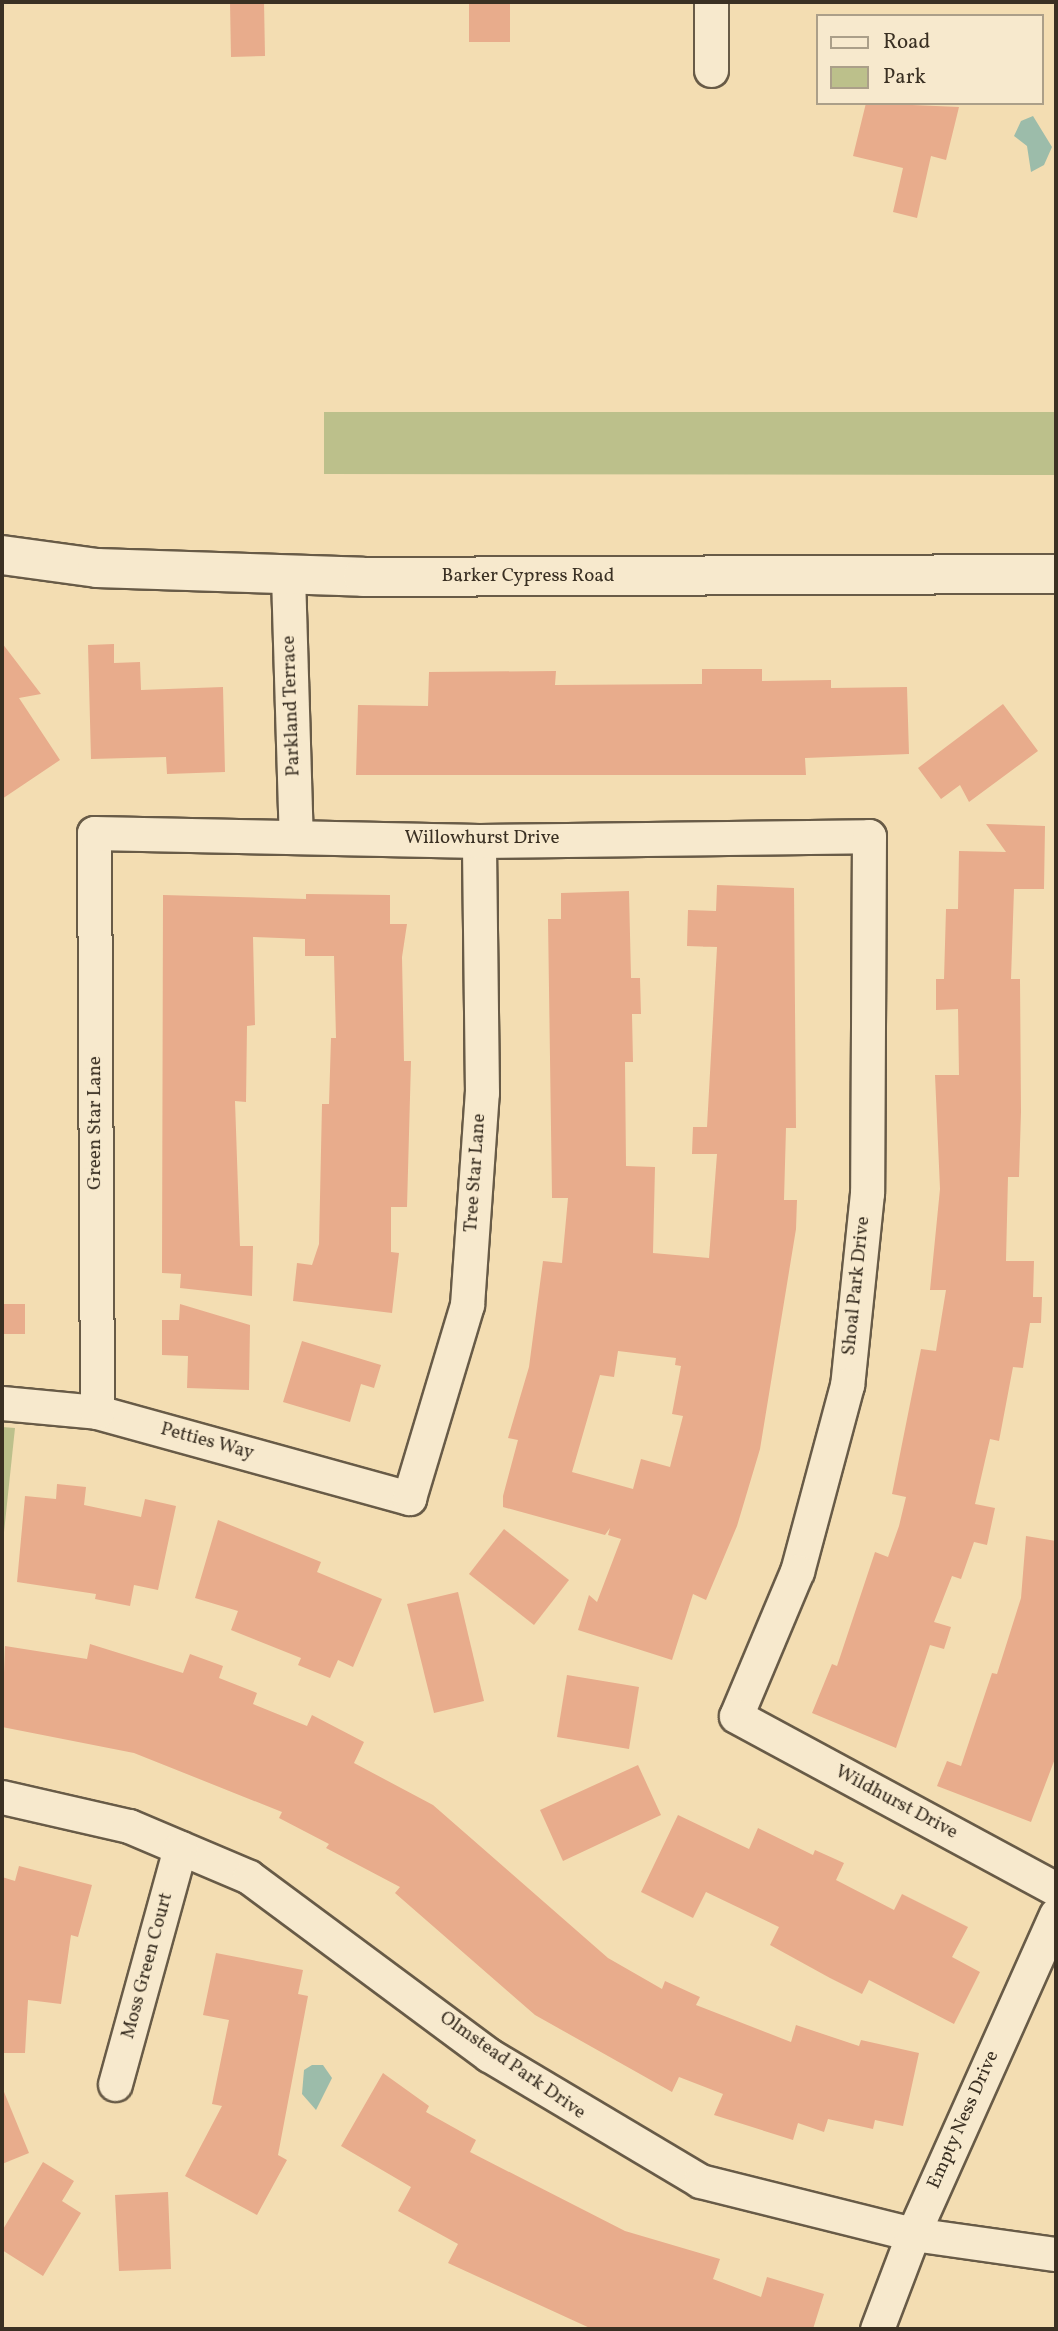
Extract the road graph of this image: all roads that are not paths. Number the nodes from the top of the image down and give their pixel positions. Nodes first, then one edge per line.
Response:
1 (711, 2) edge
2 (710, 70) dead end
3 (2, 555) edge
4 (1056, 574) edge
5 (288, 575) junction
6 (94, 833) joint
7 (869, 836) joint
8 (296, 837) junction
9 (479, 841) junction
10 (2, 1403) edge
11 (97, 1412) junction
12 (409, 1497) joint
13 (736, 1716) joint
14 (2, 1797) edge
15 (180, 1848) junction
16 (1056, 1889) edge
17 (1056, 1914) edge
18 (115, 2084) dead end
19 (913, 2235) junction
20 (1056, 2254) edge
21 (877, 2329) edge

1 - 2 street
3 - 5 street, Barker Cypress Road
4 - 5 street, Barker Cypress Road
5 - 8 street, Parkland Terrace
6 - 8 street, Willowhurst Drive
6 - 11 street, Green Star Lane
7 - 9 street, Willowhurst Drive
7 - 13 street, Shoal Park Drive
8 - 9 street, Willowhurst Drive
9 - 12 street, Tree Star Lane
10 - 11 street, Petties Way
11 - 12 street, Petties Way
13 - 16 street, Wildhurst Drive
14 - 15 street, Olmstead Park Drive
15 - 18 street, Moss Green Court
15 - 19 street, Olmstead Park Drive
17 - 19 street, Empty Ness Drive
19 - 20 street, Olmstead Park Drive
19 - 21 street, Empty Ness Drive

